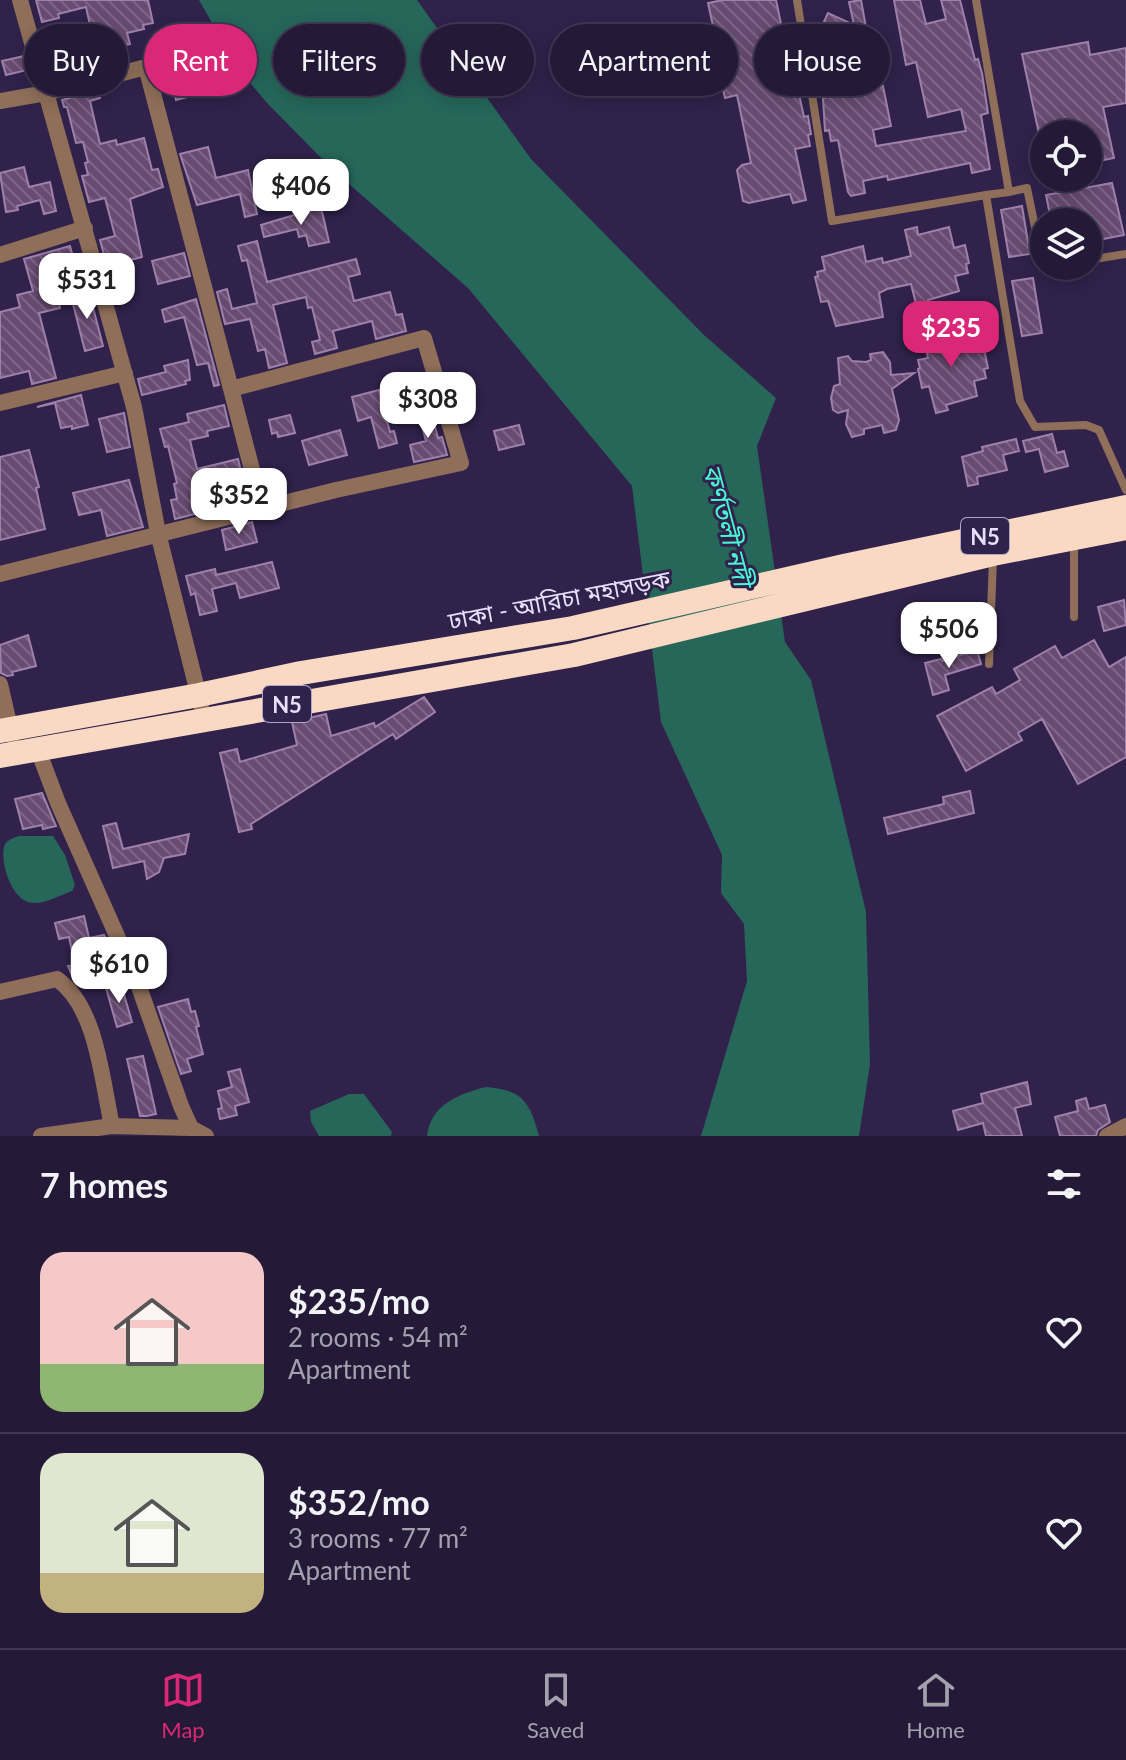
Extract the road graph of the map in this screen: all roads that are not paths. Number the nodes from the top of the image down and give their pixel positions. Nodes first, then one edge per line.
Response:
1 (20, 0) edge
2 (797, 0) edge
3 (976, 0) edge
4 (27, 24) edge
5 (128, 72) edge
6 (29, 96) edge
7 (47, 96) edge
8 (0, 101) edge
9 (1009, 192) junction
10 (986, 195) junction
11 (1031, 208) edge
12 (85, 228) junction
13 (1126, 254) edge
14 (0, 255) edge
15 (1102, 258) edge
16 (125, 373) junction
17 (231, 389) junction
18 (0, 403) edge
19 (1126, 490) edge
20 (1126, 507) edge
21 (262, 508) junction
22 (1126, 528) edge
23 (158, 533) junction
24 (1074, 538) junction
25 (993, 554) junction
26 (0, 574) edge
27 (848, 577) junction
28 (1074, 617) dead end
29 (989, 664) dead end
30 (0, 684) edge
31 (201, 707) junction
32 (5, 730) edge
33 (18, 753) edge
34 (0, 992) edge
35 (112, 1126) junction
36 (1126, 1126) edge
37 (198, 1132) edge
38 (41, 1136) edge
39 (1107, 1136) edge

1 - 4 street
2 - 10 lane
3 - 9 lane
5 - 17 street
6 - 8 street
7 - 12 street
9 - 10 lane
9 - 11 lane
10 - 19 lane
12 - 14 street
12 - 16 street
13 - 15 lane
16 - 18 street
16 - 23 street
17 - 21 street
17 - 21 street
20 - 27 highway, ঢাকা - আরিচা মহাসড়ক / N5
21 - 23 street
22 - 24 highway, N5
23 - 26 street
23 - 31 street
24 - 25 highway, N5
24 - 28 lane
25 - 27 highway, N5
25 - 29 lane
27 - 31 highway, ঢাকা - আরিচা মহাসড়ক / N5
27 - 31 highway, ঢাকা - আরিচা মহাসড়ক / N5
30 - 32 street
31 - 32 highway, ঢাকা - আরিচা মহাসড়ক / N5
31 - 33 highway, ঢাকা - আরিচা মহাসড়ক / N5
32 - 33 street
33 - 37 street
34 - 35 street
35 - 37 street
35 - 38 street
36 - 39 street

